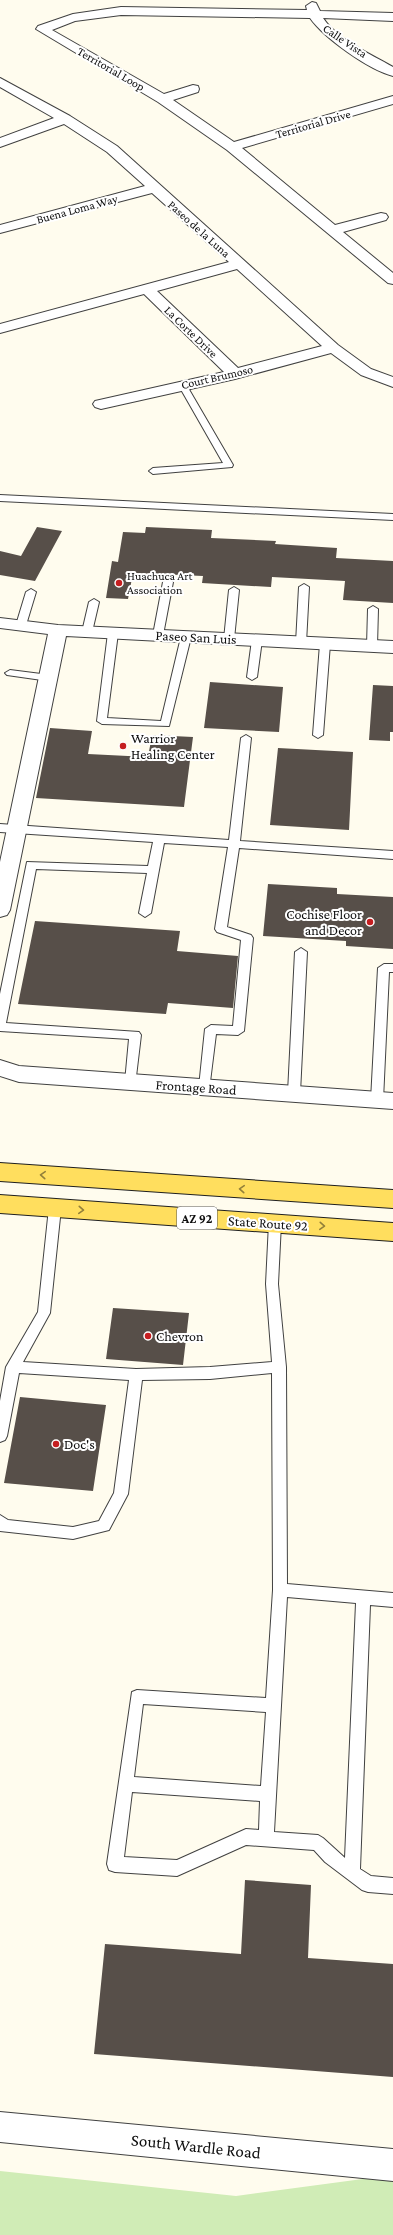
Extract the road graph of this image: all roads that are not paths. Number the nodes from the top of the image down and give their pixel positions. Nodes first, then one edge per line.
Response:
1 (313, 0) edge
2 (313, 15) junction
3 (393, 18) edge
4 (39, 20) dead end
5 (52, 25) junction
6 (393, 72) edge
7 (0, 82) edge
8 (193, 89) dead end
9 (163, 99) junction
10 (393, 100) edge
11 (65, 119) junction
12 (0, 144) edge
13 (232, 148) junction
14 (154, 188) junction
15 (381, 217) dead end
16 (0, 229) edge
17 (334, 230) junction
18 (239, 264) junction
19 (393, 280) edge
20 (148, 290) junction
21 (0, 329) edge
22 (333, 348) junction
23 (235, 374) junction
24 (393, 382) edge
25 (183, 386) junction
26 (101, 404) dead end
27 (153, 471) dead end
28 (0, 498) edge
29 (393, 517) edge
30 (168, 582) dead end
31 (304, 587) dead end
32 (234, 590) dead end
33 (31, 592) dead end
34 (94, 602) dead end
35 (372, 609) dead end
36 (0, 623) edge
37 (21, 625) junction
38 (58, 630) junction
39 (87, 632) junction
40 (113, 633) junction
41 (158, 635) junction
42 (186, 637) junction
43 (229, 639) junction
44 (257, 640) junction
45 (302, 643) junction
46 (325, 644) junction
47 (372, 646) junction
48 (393, 647) edge
49 (10, 673) dead end
50 (252, 677) dead end
51 (49, 678) junction
52 (318, 735) dead end
53 (246, 738) dead end
54 (8, 829) edge
55 (158, 839) junction
56 (234, 844) junction
57 (393, 855) edge
58 (153, 870) junction
59 (0, 910) edge
60 (145, 913) dead end
61 (301, 952) dead end
62 (393, 968) edge
63 (0, 1023) edge
64 (0, 1027) edge
65 (0, 1068) edge
66 (130, 1082) junction
67 (205, 1087) junction
68 (294, 1094) junction
69 (385, 1100) edge
70 (0, 1172) edge
71 (277, 1191) junction
72 (393, 1199) edge
73 (0, 1204) edge
74 (55, 1208) junction
75 (276, 1223) junction
76 (393, 1232) edge
77 (13, 1367) junction
78 (278, 1367) junction
79 (136, 1375) junction
80 (0, 1436) edge
81 (0, 1521) edge
82 (280, 1590) junction
83 (363, 1597) junction
84 (393, 1600) edge
85 (274, 1706) junction
86 (126, 1784) junction
87 (269, 1794) junction
88 (266, 1839) junction
89 (352, 1872) junction
90 (393, 1886) edge
91 (0, 2127) edge
92 (393, 2165) edge

1 - 2 street, Calle Vista
2 - 3 street
2 - 5 street
2 - 6 street, Calle Vista
4 - 5 street
5 - 9 street, Territorial Loop
7 - 11 street, Paseo de la Luna
8 - 9 street
9 - 13 street, Territorial Loop
10 - 13 street, Territorial Drive
11 - 12 street
11 - 14 street, Paseo de la Luna
13 - 17 street, Territorial Loop
14 - 16 street, Buena Loma Way
14 - 18 street, Paseo de la Luna
15 - 17 street
17 - 19 street, Territorial Loop
18 - 20 street
18 - 22 street, Paseo de la Luna
20 - 21 street
20 - 23 street, La Corte Drive
22 - 23 street, Court Brumoso
22 - 24 street, Paseo de la Luna
23 - 25 street, Court Brumoso
25 - 26 street, Court Brumoso
25 - 27 lane
28 - 29 lane
30 - 41 lane
31 - 45 lane
32 - 43 lane
33 - 37 lane
34 - 39 lane
35 - 47 lane
36 - 37 street, Paseo San Luis
37 - 38 street, Paseo San Luis
38 - 39 street, Paseo San Luis
38 - 51 street
39 - 40 street, Paseo San Luis
40 - 41 street, Paseo San Luis
40 - 42 lane
41 - 42 street, Paseo San Luis
42 - 43 street, Paseo San Luis
43 - 44 street, Paseo San Luis
44 - 45 street, Paseo San Luis
44 - 50 lane
45 - 46 street, Paseo San Luis
46 - 47 street, Paseo San Luis
46 - 52 lane
47 - 48 street, Paseo San Luis
49 - 51 lane
51 - 54 street
53 - 56 lane
54 - 55 lane
54 - 59 street
55 - 56 lane
55 - 58 lane
56 - 57 lane
56 - 67 lane
58 - 60 lane
58 - 63 lane
61 - 68 lane
62 - 69 lane
64 - 66 lane
65 - 66 street, Frontage Road
66 - 67 street, Frontage Road
67 - 68 street, Frontage Road
68 - 69 street, Frontage Road
71 -> 70 main road, AZ 92
71 - 72 main road, AZ 92
71 - 75 main road
73 - 74 main road, State Route 92 / AZ 92
74 -> 75 main road, State Route 92 / AZ 92
74 - 77 lane
75 -> 76 main road, State Route 92 / AZ 92
75 - 78 lane
77 - 79 lane
77 - 80 lane
78 - 79 lane
78 - 82 lane
79 - 81 lane
82 - 83 lane
82 - 85 lane
83 - 84 lane
83 - 89 lane
85 - 86 lane
85 - 87 lane
86 - 87 lane
86 - 88 lane
87 - 88 lane
88 - 89 lane
89 - 90 lane
91 - 92 street, South Wardle Road

